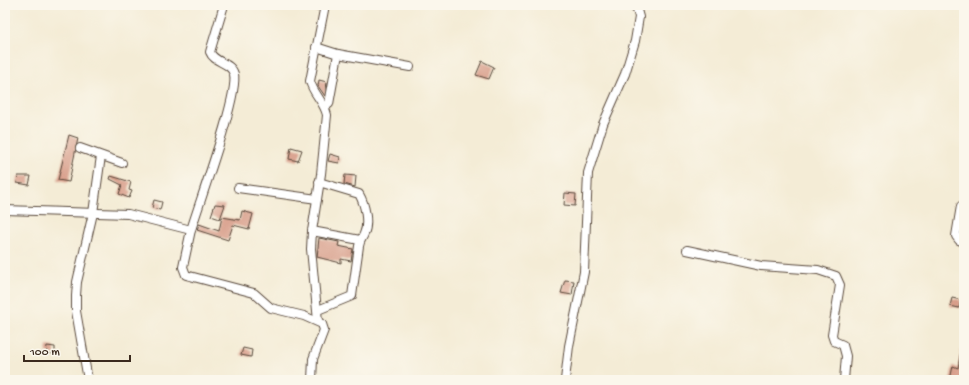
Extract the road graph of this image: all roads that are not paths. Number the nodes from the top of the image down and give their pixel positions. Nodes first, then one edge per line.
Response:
1 (224, 5) edge
2 (325, 5) edge
3 (632, 5) edge
4 (316, 47) junction
5 (338, 54) junction
6 (410, 67) dead end
7 (324, 106) junction
8 (80, 148) dead end
9 (101, 156) junction
10 (122, 163) dead end
11 (319, 182) junction
12 (238, 188) dead end
13 (317, 199) junction
14 (961, 206) dead end
15 (5, 210) edge
16 (93, 213) junction
17 (191, 230) junction
18 (312, 231) junction
19 (360, 240) junction
20 (964, 242) edge
21 (687, 250) dead end
22 (318, 310) junction
23 (318, 321) junction
24 (88, 380) edge
25 (312, 380) edge
26 (565, 380) edge
27 (844, 380) edge

1 - 17 street
2 - 4 street
3 - 26 street
4 - 5 street
4 - 7 street
5 - 6 street
5 - 7 street
7 - 11 street
8 - 9 street
9 - 10 street
9 - 16 street
11 - 13 street
11 - 19 street
12 - 13 street
13 - 18 street
14 - 20 street
15 - 16 street
16 - 17 street
16 - 24 street
17 - 23 street
18 - 19 street
18 - 22 street
19 - 22 street
21 - 27 street
22 - 23 street
23 - 25 street

